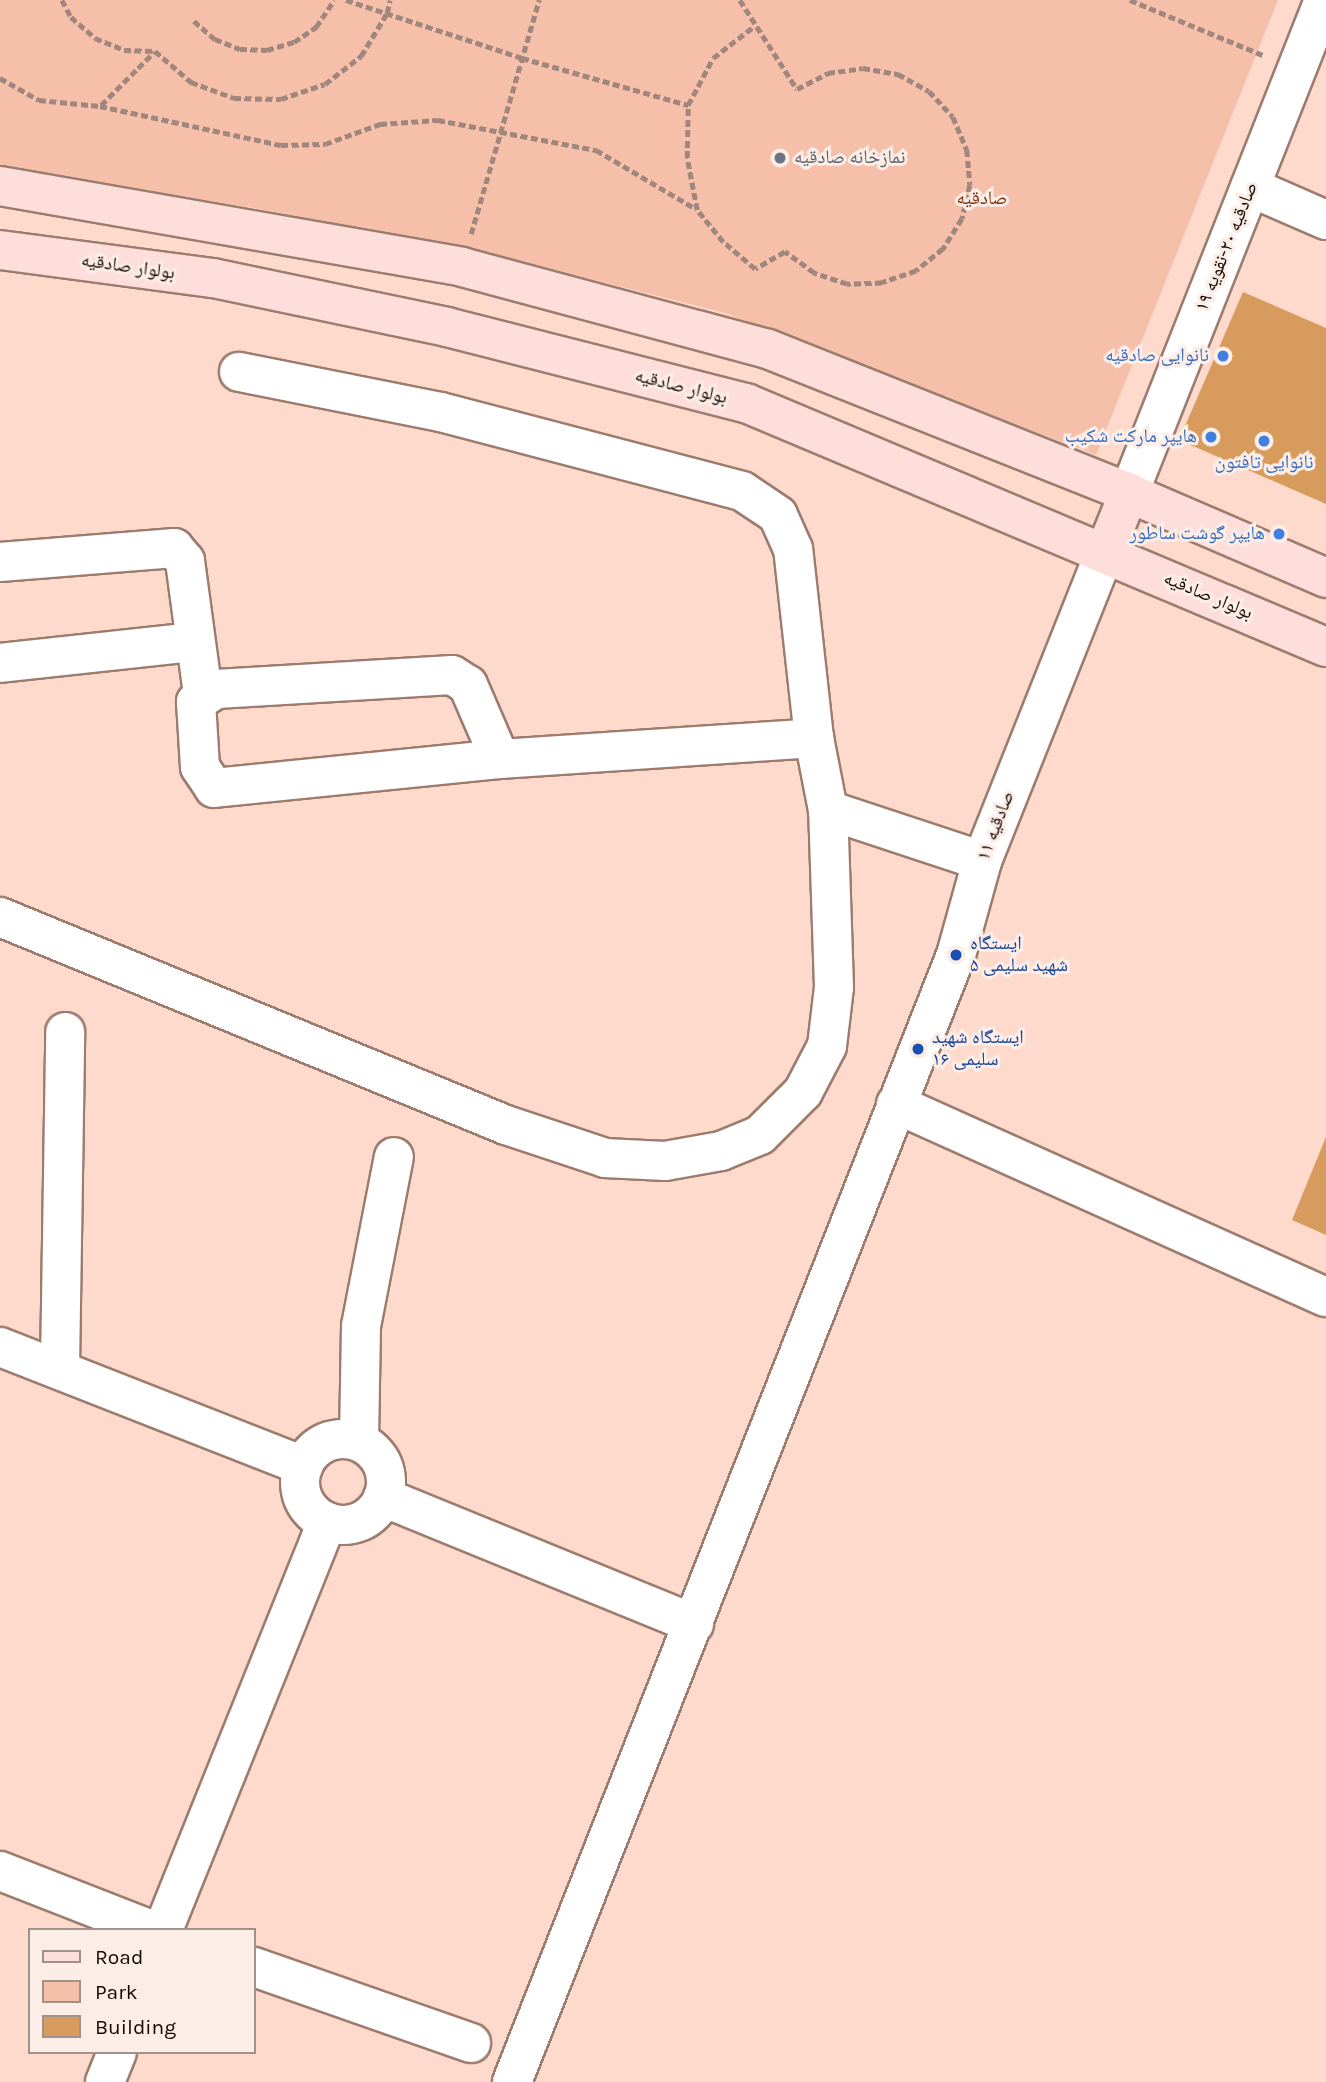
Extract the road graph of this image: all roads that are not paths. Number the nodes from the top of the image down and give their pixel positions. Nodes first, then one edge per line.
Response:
1 (1324, 0) edge
2 (0, 186) edge
3 (1250, 187) junction
4 (1326, 220) edge
5 (0, 250) edge
6 (239, 372) dead end
7 (1129, 494) junction
8 (1105, 552) junction
9 (0, 562) edge
10 (1326, 578) edge
11 (194, 642) junction
12 (1326, 647) edge
13 (0, 663) edge
14 (203, 694) junction
15 (814, 738) junction
16 (500, 759) junction
17 (828, 810) junction
18 (982, 861) junction
19 (0, 917) edge
20 (65, 1032) dead end
21 (896, 1104) junction
22 (394, 1157) dead end
23 (1326, 1297) edge
24 (3, 1357) edge
25 (60, 1367) junction
26 (359, 1441) junction
27 (303, 1466) junction
28 (383, 1497) junction
29 (327, 1522) junction
30 (694, 1624) junction
31 (0, 1871) edge
32 (146, 1928) edge
33 (164, 1928) edge
34 (256, 1968) edge
35 (471, 2043) dead end
36 (116, 2054) edge
37 (105, 2082) edge
38 (512, 2082) edge

1 - 3 street, صادقیه ۲۰-نقویه ۱۹
2 - 7 main road
3 - 4 street
3 - 7 street, صادقیه ۲۰-نقویه ۱۹
5 - 8 main road, بولوار صادقیه
6 - 15 street
7 - 8 main road
7 - 10 main road
8 - 12 main road, بولوار صادقیه
8 - 18 street, صادقیه ۱۱
9 - 11 street
11 - 13 street
11 - 14 street
14 - 16 street
14 - 16 street
15 - 16 street
15 - 17 street
17 - 18 street
17 - 19 street
18 - 21 street, صادقیه ۱۱
20 - 25 street
21 - 23 street
21 - 30 street, صادقیه ۱۱
22 - 26 street
24 - 25 street
25 - 27 street
26 - 27 street
26 - 28 street
27 - 29 street
28 - 29 street
28 - 30 street
29 - 33 street
30 - 38 street, صادقیه ۱۱
31 - 32 street
34 - 35 street
36 - 37 street

